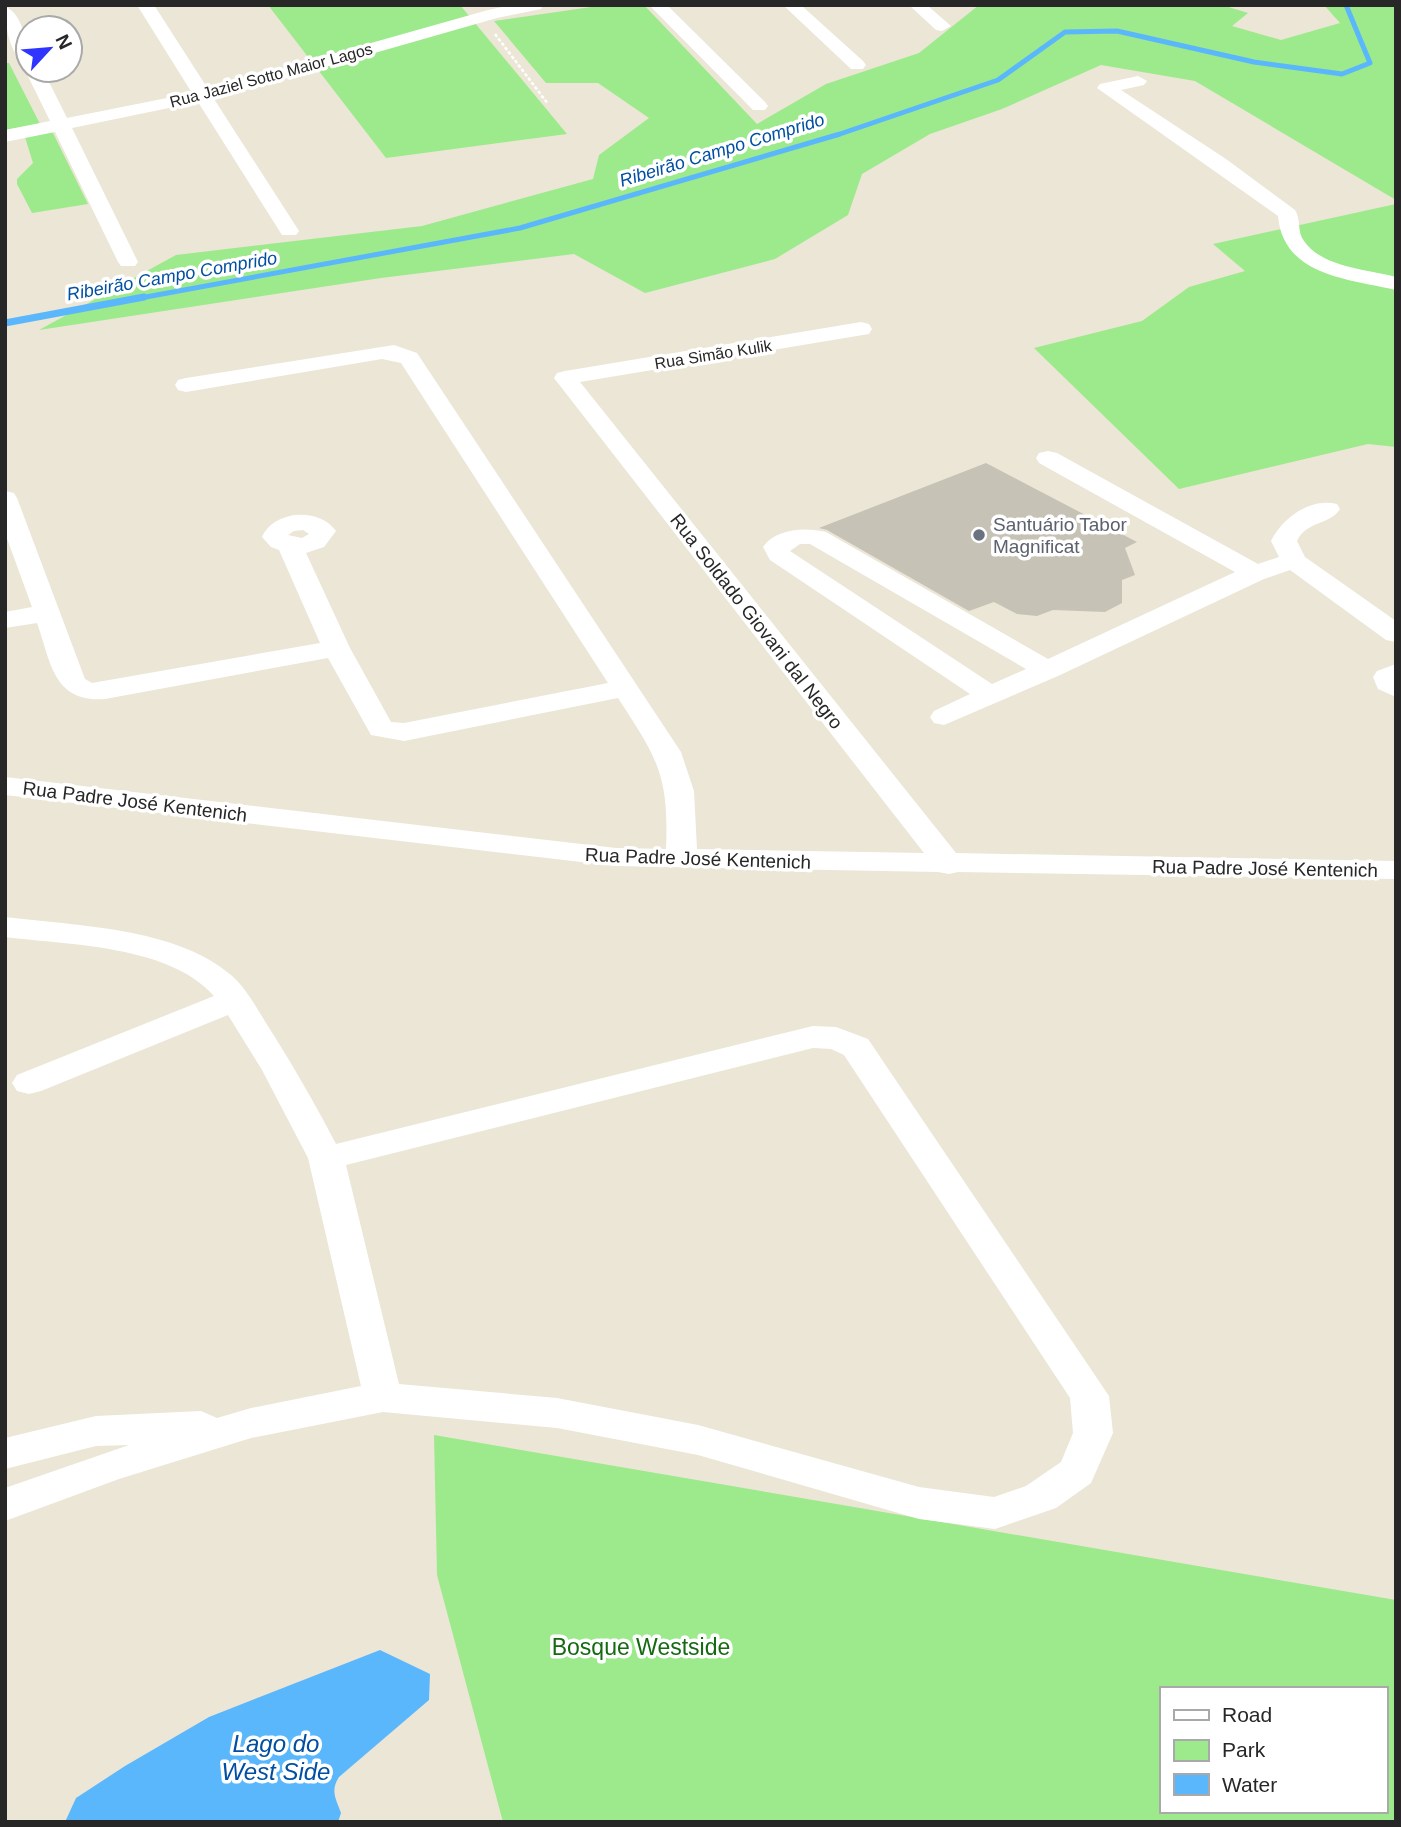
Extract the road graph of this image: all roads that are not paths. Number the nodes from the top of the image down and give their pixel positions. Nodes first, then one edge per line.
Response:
1 (145, 5) edge
2 (535, 5) edge
3 (657, 5) edge
4 (791, 5) edge
5 (917, 5) edge
6 (501, 8) edge
7 (5, 12) edge
8 (942, 26) dead end
9 (14, 30) edge
10 (857, 65) dead end
11 (1138, 81) dead end
12 (41, 84) edge
13 (203, 96) junction
14 (758, 106) dead end
15 (61, 126) junction
16 (5, 136) edge
17 (289, 231) dead end
18 (128, 262) dead end
19 (1396, 284) edge
20 (860, 329) dead end
21 (565, 378) joint
22 (186, 385) dead end
23 (1048, 458) dead end
24 (5, 498) edge
25 (1328, 509) dead end
26 (290, 545) dead end
27 (1294, 561) junction
28 (1255, 573) junction
29 (46, 612) junction
30 (5, 620) edge
31 (1396, 635) edge
32 (336, 648) junction
33 (1048, 670) junction
34 (1396, 671) edge
35 (626, 688) junction
36 (1396, 689) edge
37 (990, 695) junction
38 (944, 717) dead end
39 (5, 786) edge
40 (681, 859) junction
41 (949, 865) junction
42 (1396, 870) edge
43 (5, 927) edge
44 (235, 1000) junction
45 (29, 1083) dead end
46 (326, 1158) junction
47 (383, 1397) junction
48 (251, 1423) junction
49 (5, 1454) edge
50 (5, 1505) edge

1 - 13 street
2 - 6 street, Rua Jaziel Sotto Maior Lagos
3 - 14 street
4 - 10 street
5 - 8 street
6 - 13 street, Rua Jaziel Sotto Maior Lagos
7 - 9 street
11 - 19 street
12 - 15 street
13 - 15 street, Rua Jaziel Sotto Maior Lagos
13 - 17 street
15 - 16 street, Rua Jaziel Sotto Maior Lagos
15 - 18 street
20 - 21 street, Rua Simão Kulik
21 - 41 street, Rua Soldado Giovani dal Negro
22 - 35 street
23 - 28 street
24 - 29 street
25 - 27 street
26 - 32 street
27 - 28 street
27 - 31 street
28 - 33 street
29 - 30 street
29 - 32 street
32 - 35 street
33 - 37 street
33 - 37 street
34 - 36 street
35 - 40 street
37 - 38 street
39 - 40 street, Rua Padre José Kentenich
40 - 41 street, Rua Padre José Kentenich
41 - 42 street, Rua Padre José Kentenich
43 - 44 street
44 - 45 street
44 - 46 street
46 - 47 street
46 - 47 street
47 - 48 street
48 - 49 street
48 - 50 street

